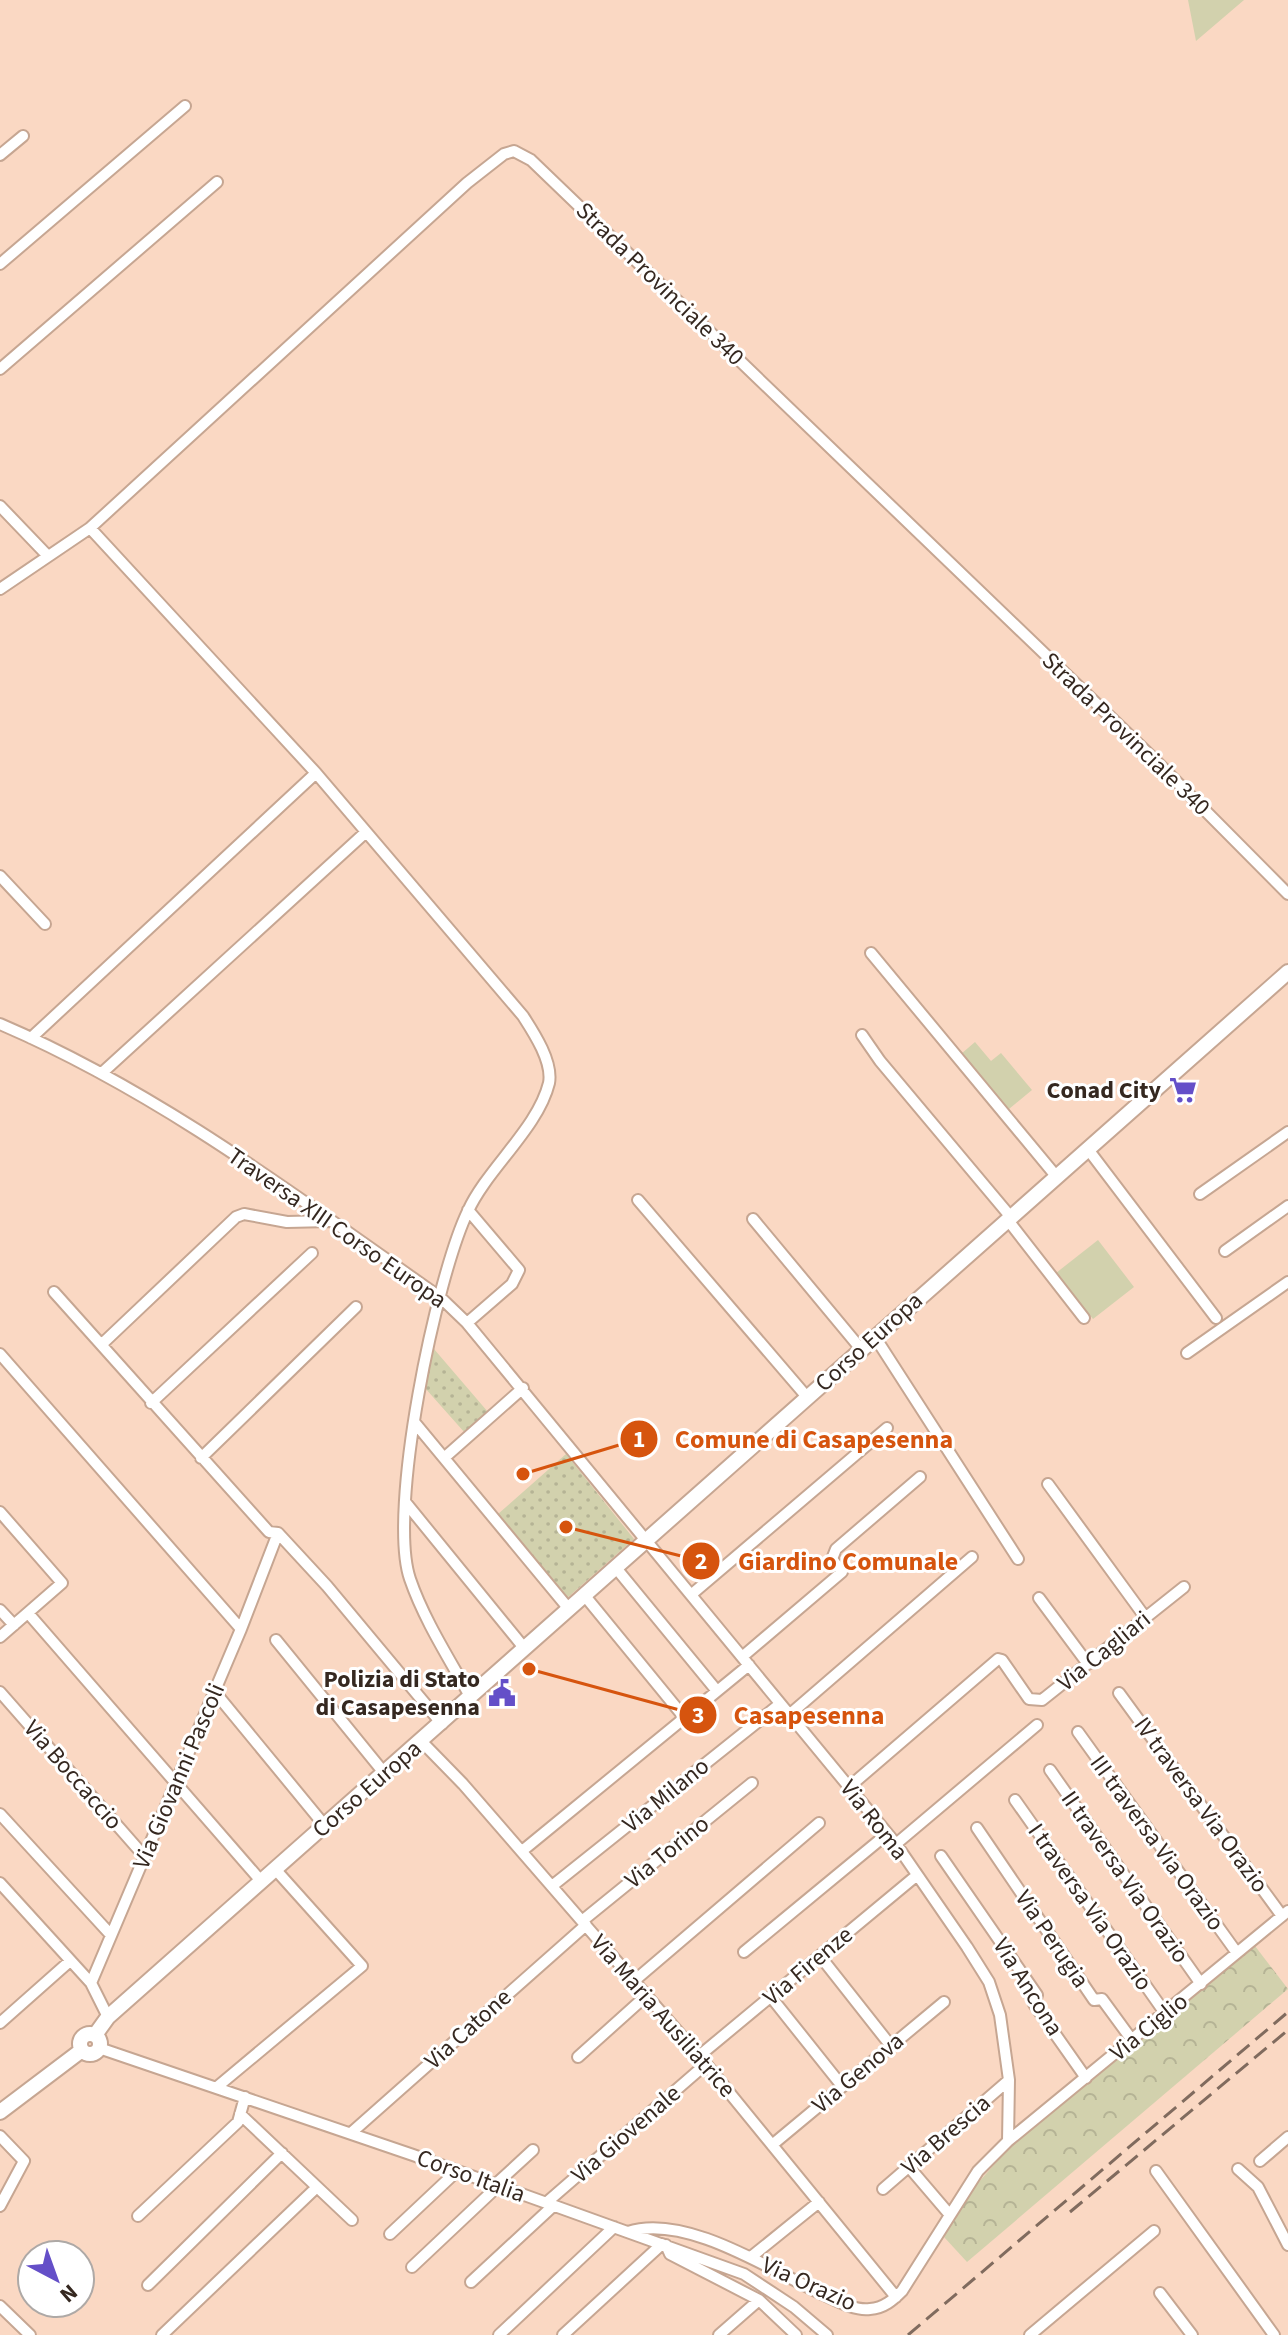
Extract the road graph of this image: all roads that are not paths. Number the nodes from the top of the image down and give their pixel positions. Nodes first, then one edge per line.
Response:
1 (185, 106) dead end
2 (23, 136) dead end
3 (0, 155) edge
4 (217, 182) dead end
5 (0, 264) edge
6 (0, 369) edge
7 (0, 506) edge
8 (90, 528) junction
9 (47, 555) junction
10 (0, 589) edge
11 (316, 773) junction
12 (366, 832) junction
13 (0, 876) edge
14 (1288, 894) edge
15 (45, 924) dead end
16 (871, 953) dead end
17 (1288, 972) edge
18 (0, 1024) edge
19 (862, 1035) dead end
20 (31, 1038) junction
21 (103, 1072) junction
22 (1288, 1132) edge
23 (1087, 1148) junction
24 (1056, 1176) junction
25 (1200, 1194) dead end
26 (638, 1200) dead end
27 (1288, 1206) edge
28 (468, 1210) junction
29 (1009, 1217) junction
30 (753, 1219) dead end
31 (332, 1221) junction
32 (1225, 1251) dead end
33 (312, 1253) dead end
34 (1288, 1282) edge
35 (54, 1292) dead end
36 (441, 1298) junction
37 (356, 1307) dead end
38 (1084, 1318) dead end
39 (1216, 1318) dead end
40 (467, 1323) junction
41 (875, 1337) junction
42 (102, 1344) junction
43 (861, 1349) junction
44 (1187, 1353) dead end
45 (0, 1354) edge
46 (523, 1388) junction
47 (807, 1397) junction
48 (151, 1403) junction
49 (415, 1423) junction
50 (887, 1428) dead end
51 (201, 1458) junction
52 (444, 1458) junction
53 (920, 1477) dead end
54 (1048, 1484) dead end
55 (406, 1503) junction
56 (0, 1512) edge
57 (278, 1533) junction
58 (648, 1539) junction
59 (972, 1557) dead end
60 (1018, 1559) dead end
61 (616, 1568) junction
62 (1184, 1587) dead end
63 (692, 1594) junction
64 (585, 1596) junction
65 (1039, 1598) dead end
66 (569, 1609) junction
67 (0, 1610) edge
68 (28, 1613) junction
69 (1145, 1617) junction
70 (14, 1625) junction
71 (241, 1629) junction
72 (0, 1637) edge
73 (276, 1640) dead end
74 (525, 1649) junction
75 (745, 1661) junction
76 (1088, 1664) junction
77 (214, 1691) junction
78 (717, 1691) junction
79 (0, 1692) edge
80 (1119, 1693) dead end
81 (471, 1698) junction
82 (780, 1704) junction
83 (789, 1715) junction
84 (684, 1717) junction
85 (442, 1724) junction
86 (1037, 1725) dead end
87 (1078, 1732) dead end
88 (422, 1742) junction
89 (1050, 1770) dead end
90 (385, 1774) junction
91 (176, 1782) junction
92 (752, 1783) dead end
93 (849, 1787) junction
94 (1015, 1800) dead end
95 (0, 1814) edge
96 (819, 1823) dead end
97 (325, 1826) junction
98 (977, 1828) dead end
99 (887, 1834) junction
100 (896, 1844) junction
101 (522, 1851) junction
102 (941, 1856) dead end
103 (145, 1857) junction
104 (275, 1869) junction
105 (916, 1876) junction
106 (261, 1881) junction
107 (0, 1883) edge
108 (552, 1886) junction
109 (1285, 1914) edge
110 (584, 1923) junction
111 (111, 1935) junction
112 (744, 1952) dead end
113 (1237, 1953) junction
114 (820, 1956) junction
115 (70, 1961) junction
116 (634, 1981) junction
117 (91, 1983) junction
118 (1201, 1984) junction
119 (647, 1995) junction
120 (771, 1997) junction
121 (944, 2002) dead end
122 (1165, 2013) junction
123 (108, 2017) junction
124 (0, 2023) edge
125 (1132, 2040) junction
126 (97, 2041) junction
127 (891, 2046) junction
128 (578, 2057) dead end
129 (703, 2060) junction
130 (1086, 2078) junction
131 (1009, 2080) junction
132 (842, 2086) junction
133 (217, 2087) junction
134 (245, 2097) junction
135 (0, 2112) edge
136 (240, 2114) junction
137 (351, 2133) junction
138 (0, 2136) edge
139 (1288, 2137) edge
140 (1008, 2141) junction
141 (772, 2145) junction
142 (533, 2150) dead end
143 (282, 2153) junction
144 (1260, 2161) dead end
145 (909, 2167) junction
146 (1238, 2169) dead end
147 (457, 2171) junction
148 (1156, 2171) dead end
149 (496, 2185) junction
150 (317, 2187) junction
151 (883, 2189) dead end
152 (819, 2202) junction
153 (549, 2205) junction
154 (0, 2206) edge
155 (950, 2215) junction
156 (138, 2216) dead end
157 (352, 2220) dead end
158 (614, 2227) junction
159 (1154, 2231) dead end
160 (628, 2232) junction
161 (390, 2234) dead end
162 (664, 2245) junction
163 (1288, 2245) edge
164 (751, 2257) junction
165 (412, 2267) dead end
166 (471, 2282) dead end
167 (148, 2285) dead end
168 (1160, 2293) dead end
169 (896, 2297) junction
170 (759, 2300) junction
171 (0, 2306) edge
172 (30, 2335) edge
173 (162, 2335) edge
174 (499, 2335) edge
175 (563, 2335) edge
176 (719, 2335) edge
177 (796, 2335) edge
178 (827, 2335) edge
179 (1030, 2335) edge
180 (1192, 2335) edge
181 (1274, 2335) edge

1 - 5 street
2 - 3 street
4 - 6 street
7 - 9 street
8 - 9 street, Strada Provinciale 340
8 - 11 street
8 - 14 street, Strada Provinciale 340
9 - 10 street, Strada Provinciale 340
11 - 12 street
11 - 20 street
12 - 21 street
12 - 28 street
13 - 15 street
16 - 24 street
17 - 23 street, Corso Europa
18 - 20 street, Traversa XIII Corso Europa
19 - 29 street
20 - 21 street, Traversa XIII Corso Europa
21 - 31 street, Traversa XIII Corso Europa
22 - 25 street
23 - 24 street, Corso Europa
23 - 39 street
24 - 29 street, Corso Europa
26 - 47 street
27 - 32 street
28 - 36 street
28 - 40 street
29 - 38 street
29 - 41 street, Corso Europa
30 - 43 street
31 - 36 street, Traversa XIII Corso Europa
31 - 42 street
33 - 48 street
34 - 44 street
35 - 42 street
36 - 40 street, Traversa XIII Corso Europa
36 - 49 street
37 - 51 street
40 - 46 street, Traversa XIII Corso Europa
41 - 43 street, Corso Europa
41 - 60 street
42 - 48 street
43 - 47 street, Corso Europa
45 - 71 street
46 - 52 street
46 - 58 street, Traversa XIII Corso Europa
47 - 58 street, Corso Europa
48 - 51 street
49 - 52 street
49 - 55 street
50 - 63 street
51 - 57 street
52 - 66 street
53 - 75 street
54 - 69 street
55 - 74 street
55 - 81 street
56 - 68 street
57 - 71 street, Via Giovanni Pascoli
57 - 85 street
58 - 61 street, Corso Europa
58 - 63 street, Via Roma
59 - 83 street
61 - 64 street, Corso Europa
61 - 78 street
62 - 69 street, Via Cagliari
63 - 75 street, Via Roma
64 - 66 street, Corso Europa
64 - 84 street
65 - 76 street
66 - 74 street, Corso Europa
67 - 70 street
68 - 70 street
68 - 91 street
69 - 76 street, Via Cagliari
70 - 72 street
71 - 77 street, Via Giovanni Pascoli
73 - 90 street
74 - 81 street, Corso Europa
75 - 78 street
75 - 82 street, Via Roma
76 - 93 street, Via Cagliari
77 - 91 street, Via Giovanni Pascoli
77 - 97 street
78 - 84 street
79 - 103 street, Via Boccaccio
80 - 109 street, IV traversa Via Orazio
81 - 85 street, Corso Europa
82 - 83 street, Via Roma
82 - 108 street, Via Milano
83 - 93 street, Via Roma
84 - 101 street
85 - 88 street, Corso Europa
86 - 100 street
87 - 113 street, III traversa Via Orazio
88 - 90 street, Corso Europa
88 - 101 street, Via Maria Ausiliatrice
89 - 118 street, II traversa Via Orazio
90 - 97 street, Corso Europa
91 - 103 street, Via Giovanni Pascoli
91 - 106 street
92 - 110 street, Via Torino
93 - 99 street, Via Roma
94 - 122 street, I traversa Via Orazio
95 - 111 street
96 - 116 street
97 - 104 street, Corso Europa
98 - 125 street, Via Perugia
99 - 100 street, Via Roma
99 - 112 street
100 - 105 street, Via Roma
101 - 108 street, Via Maria Ausiliatrice
102 - 130 street, Via Ancona
103 - 111 street, Via Giovanni Pascoli
104 - 106 street, Corso Europa
104 - 133 street
105 - 114 street, Via Firenze
105 - 131 street, Via Roma
106 - 123 street, Corso Europa
107 - 115 street
108 - 110 street, Via Maria Ausiliatrice
109 - 113 street, Via Ciglio
110 - 116 street, Via Maria Ausiliatrice
110 - 137 street, Via Catone
111 - 117 street, Via Giovanni Pascoli
113 - 118 street, Via Ciglio
114 - 120 street, Via Firenze
114 - 127 street
115 - 117 street
115 - 124 street
116 - 119 street, Via Maria Ausiliatrice
117 - 123 street
118 - 122 street, Via Ciglio
119 - 128 street
119 - 129 street, Via Maria Ausiliatrice
120 - 129 street, Via Firenze
120 - 132 street
121 - 127 street, Via Genova
122 - 125 street, Via Ciglio
123 - 126 street, Corso Europa
125 - 130 street, Via Ciglio
126 - 133 street, Corso Italia
126 - 135 street, Corso Europa
127 - 132 street, Via Genova
129 - 141 street, Via Maria Ausiliatrice
129 - 153 street, Via Giovenale
130 - 140 street, Via Ciglio
131 - 140 street, Via Roma
131 - 145 street, Via Brescia
132 - 141 street, Via Genova
133 - 134 street, Corso Italia
134 - 136 street
134 - 137 street, Corso Italia
136 - 143 street
136 - 156 street
137 - 147 street, Corso Italia
138 - 154 street
139 - 144 street
140 - 155 street
141 - 152 street, Via Maria Ausiliatrice
142 - 149 street
143 - 150 street
143 - 167 street
145 - 151 street, Via Brescia
145 - 155 street
146 - 163 street
147 - 149 street, Corso Italia
147 - 161 street
148 - 181 street
149 - 153 street, Corso Italia
149 - 165 street
150 - 157 street
150 - 173 street
152 - 164 street
152 - 169 street, Via Maria Ausiliatrice
153 - 158 street, Corso Italia
153 - 166 street, Via Giovenale
155 - 169 street
158 - 160 street, Corso Italia
158 - 174 street
159 - 179 street
160 - 162 street, Corso Italia
160 - 164 street, Via Orazio
162 - 170 street
162 - 175 street
162 - 178 street, Corso Italia
164 - 169 street, Via Orazio
168 - 180 street
170 - 176 street
170 - 177 street
171 - 172 street

